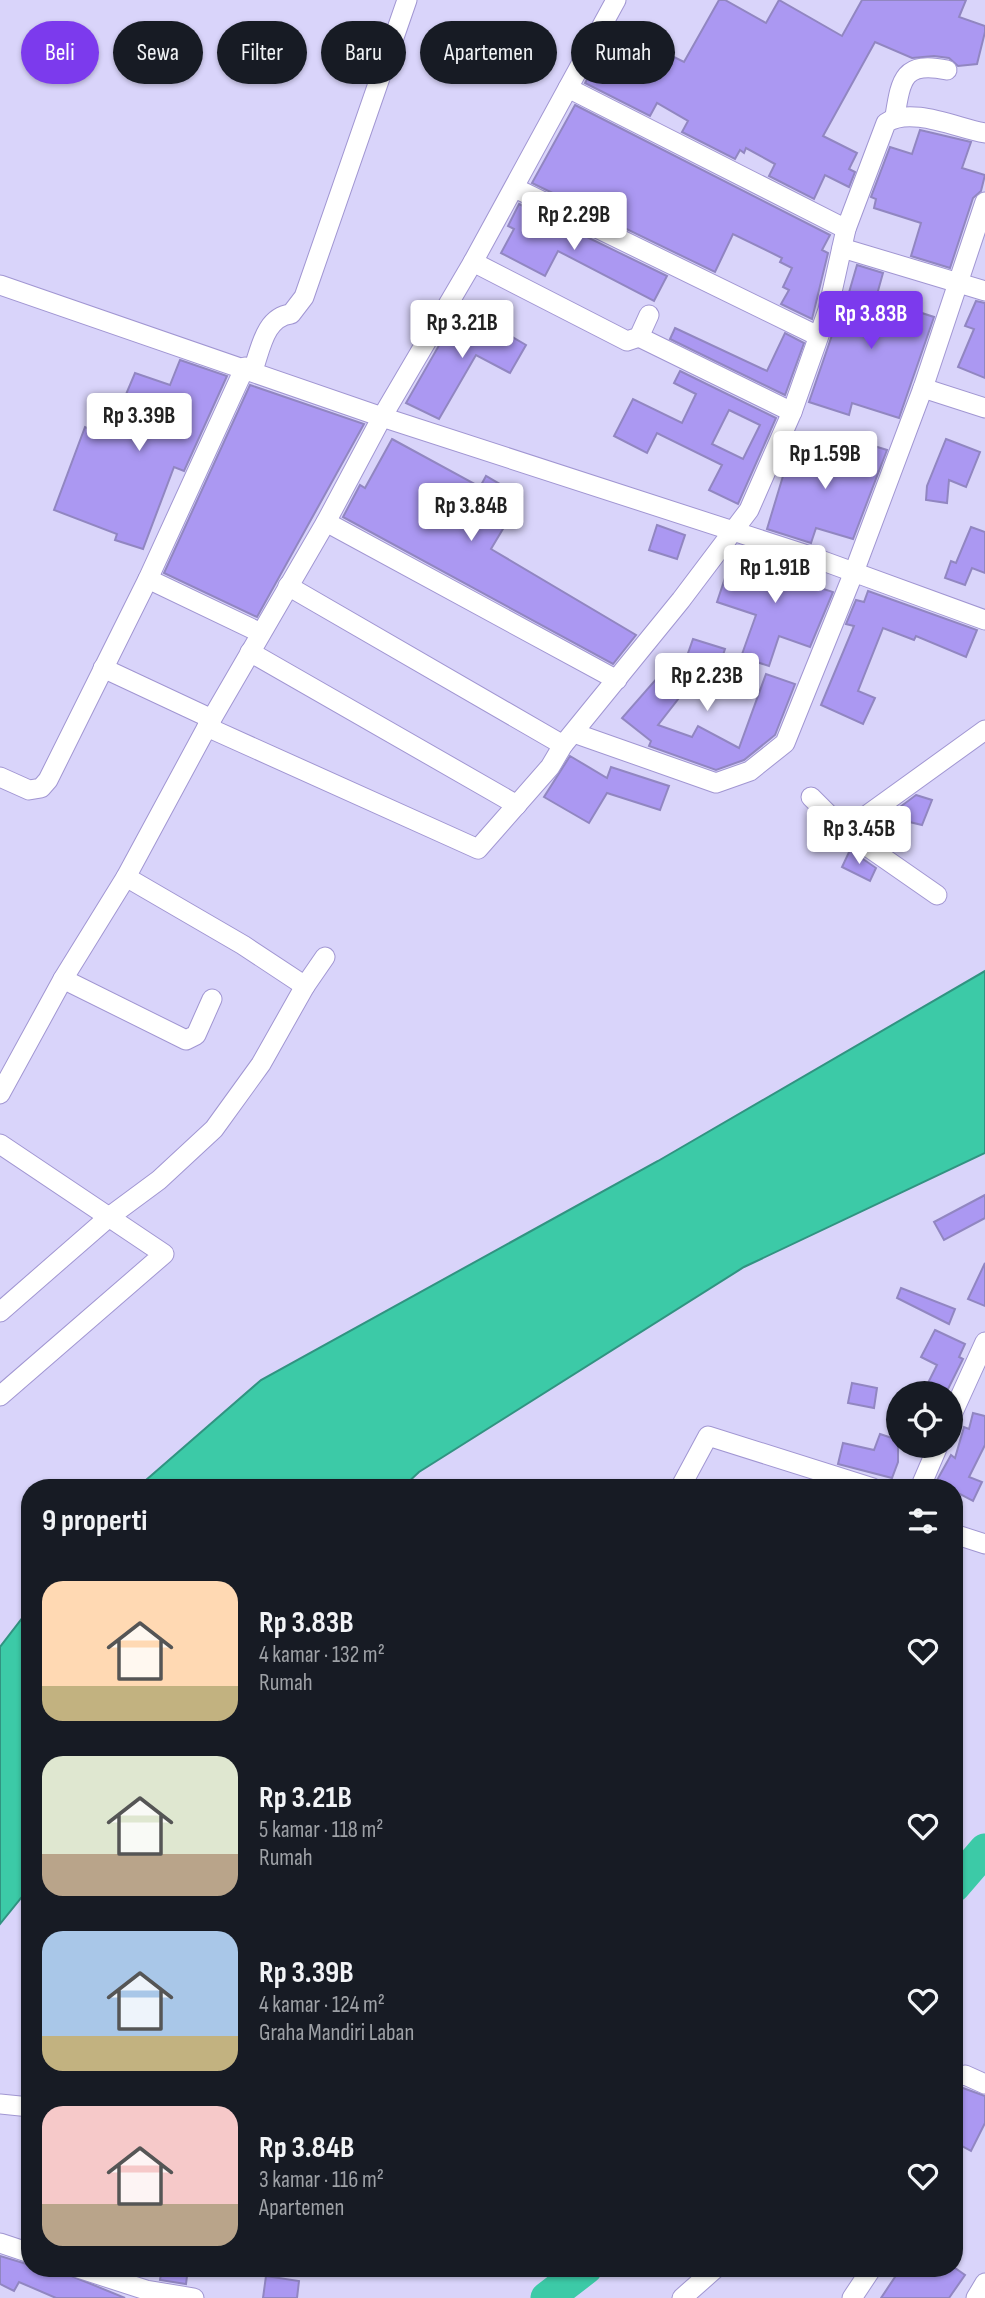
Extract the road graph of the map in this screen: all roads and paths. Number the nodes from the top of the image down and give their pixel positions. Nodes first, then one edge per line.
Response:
1 (407, 0) edge
2 (616, 0) edge
3 (947, 70) dead end
4 (568, 88) junction
5 (895, 116) junction
6 (985, 133) edge
7 (515, 188) junction
8 (985, 202) edge
9 (844, 238) junction
10 (473, 262) junction
11 (959, 283) junction
12 (0, 285) edge
13 (985, 291) edge
14 (649, 315) dead end
15 (818, 336) junction
16 (639, 337) junction
17 (249, 369) junction
18 (923, 388) junction
19 (985, 408) edge
20 (792, 412) junction
21 (383, 417) junction
22 (326, 522) junction
23 (733, 533) junction
24 (854, 572) junction
25 (148, 579) junction
26 (288, 586) junction
27 (985, 620) edge
28 (261, 633) junction
29 (250, 652) junction
30 (103, 668) junction
31 (617, 680) junction
32 (209, 723) junction
33 (985, 730) edge
34 (569, 739) junction
35 (0, 778) edge
36 (811, 797) dead end
37 (517, 805) junction
38 (845, 831) junction
39 (126, 877) junction
40 (937, 895) dead end
41 (325, 957) dead end
42 (63, 979) junction
43 (305, 986) junction
44 (212, 999) dead end
45 (0, 1094) edge
46 (0, 1144) edge
47 (110, 1217) junction
48 (0, 1312) edge
49 (985, 1342) edge
50 (963, 1390) edge
51 (0, 1396) edge
52 (933, 1458) edge
53 (685, 1479) edge
54 (844, 1479) edge
55 (924, 1479) edge
56 (963, 1537) edge
57 (985, 1544) edge
58 (963, 2075) edge
59 (985, 2084) edge
60 (0, 2104) edge
61 (21, 2106) edge
62 (0, 2243) edge
63 (21, 2250) edge
64 (101, 2277) edge
65 (706, 2277) edge
66 (867, 2277) edge
67 (985, 2284) edge
68 (144, 2294) edge
69 (194, 2298) edge
70 (682, 2298) edge
71 (852, 2298) edge
72 (976, 2298) edge

1 - 17 street
2 - 4 street
3 - 5 street
4 - 7 street
4 - 9 street
5 - 6 street
5 - 9 street
7 - 10 street
7 - 15 street
8 - 11 street
9 - 11 street
9 - 15 street
10 - 16 street
10 - 21 street
11 - 13 street
11 - 18 street
12 - 17 street
14 - 16 street
15 - 20 street
16 - 20 street
17 - 21 street
17 - 25 street
18 - 19 street
18 - 24 street
20 - 23 street
21 - 22 street
21 - 23 street
22 - 26 street
22 - 31 street
23 - 24 street
23 - 31 street
24 - 27 street
24 - 34 street
25 - 28 street
25 - 30 street
26 - 28 street
26 - 34 street
28 - 29 street
29 - 32 street
29 - 37 street
30 - 32 street
30 - 35 street
31 - 34 street
32 - 37 street
32 - 39 street
33 - 38 street
34 - 37 street
36 - 38 street
38 - 40 street
39 - 42 street
39 - 43 street
41 - 43 street
42 - 44 street
42 - 45 street
43 - 47 street
46 - 47 street
47 - 48 street
47 - 51 street
49 - 50 street
52 - 55 street
53 - 54 street
56 - 57 street
58 - 59 street
60 - 61 street
62 - 63 street
64 - 68 street
65 - 70 street
66 - 71 street
67 - 72 street
68 - 69 street

